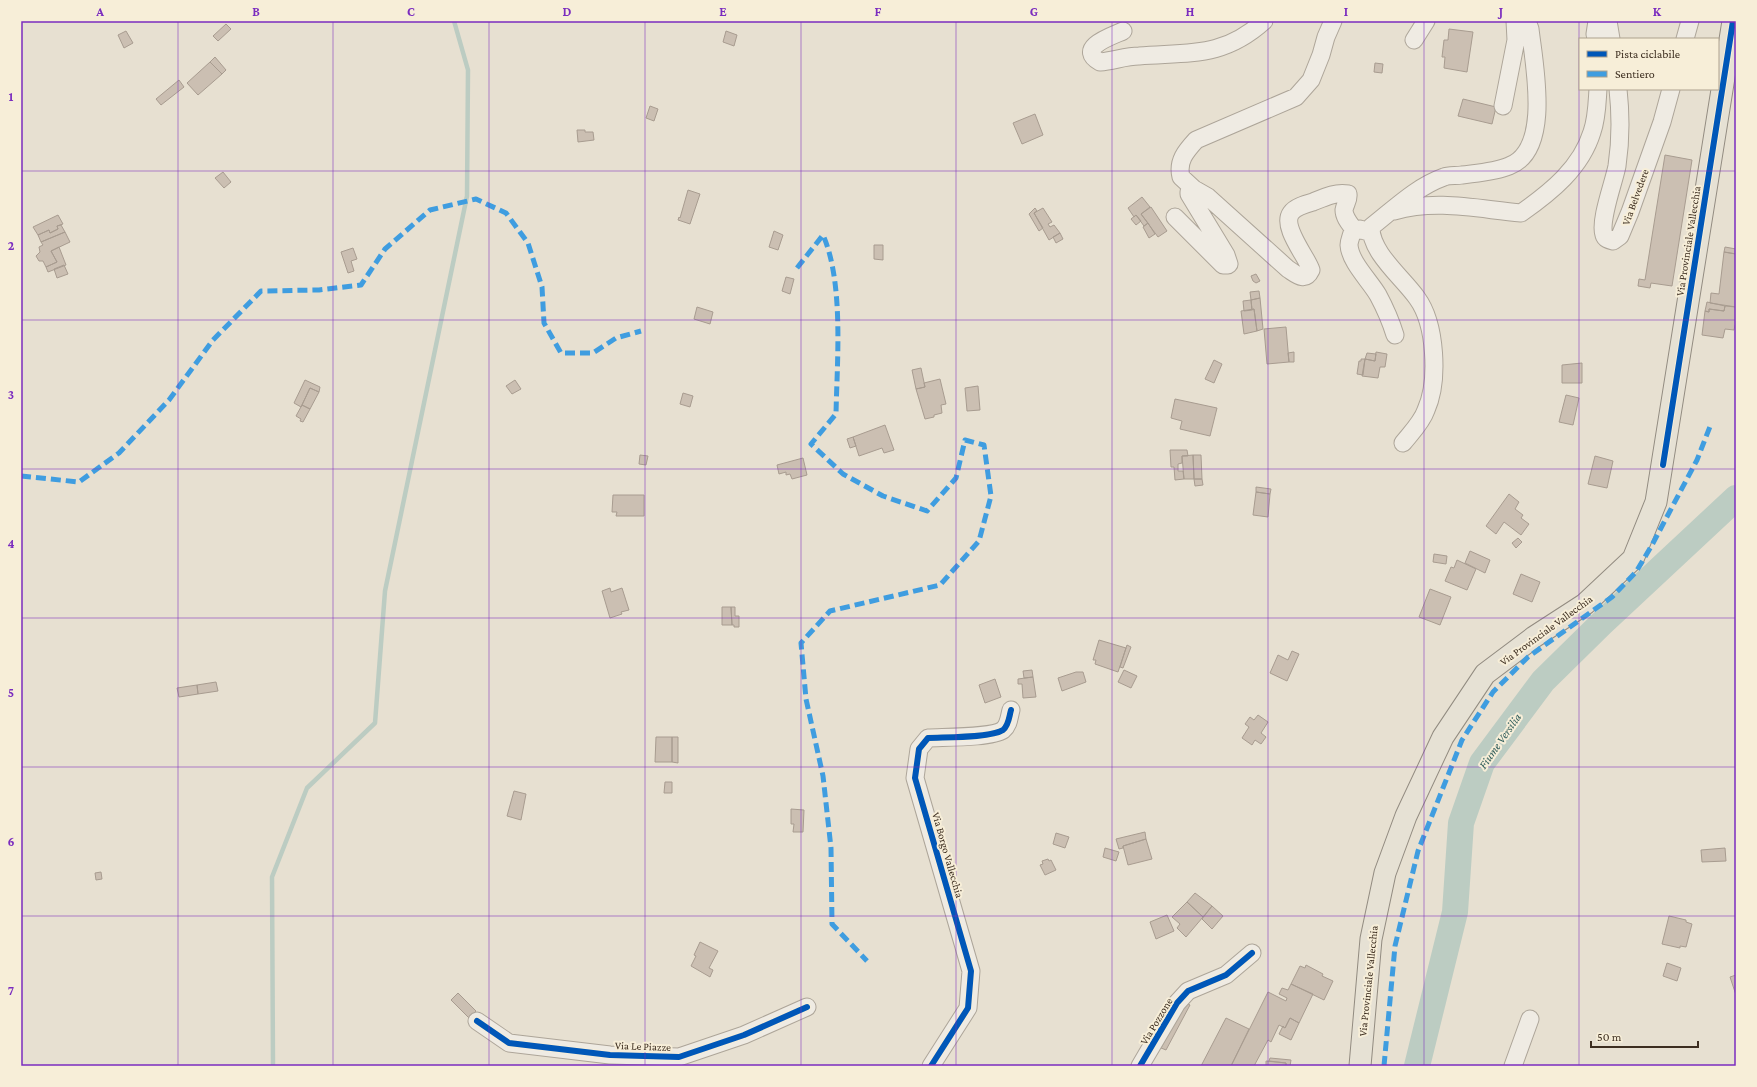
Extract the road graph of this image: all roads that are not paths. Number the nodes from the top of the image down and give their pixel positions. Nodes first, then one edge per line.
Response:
1 (1264, 21) edge
2 (1333, 21) edge
3 (1426, 21) edge
4 (1515, 21) edge
5 (1527, 21) edge
6 (1597, 21) edge
7 (1608, 21) edge
8 (1690, 21) edge
9 (1733, 21) edge
10 (1123, 31) dead end
11 (1596, 38) edge
12 (1611, 38) edge
13 (1685, 38) edge
14 (1414, 40) dead end
15 (1598, 90) edge
16 (1618, 90) edge
17 (1672, 90) edge
18 (1503, 106) dead end
19 (1194, 189) junction
20 (1390, 212) junction
21 (1175, 217) dead end
22 (1363, 231) junction
23 (1395, 335) dead end
24 (1403, 443) dead end
25 (1011, 710) dead end
26 (1252, 953) dead end
27 (807, 1007) dead end
28 (1530, 1019) dead end
29 (477, 1022) dead end
30 (931, 1066) edge
31 (1140, 1066) edge
32 (1360, 1066) edge
33 (1513, 1066) edge

1 - 10 street
2 - 19 street
3 - 14 street
4 - 18 street
5 - 20 street
6 - 11 street
7 - 12 street
8 - 13 street
9 - 32 main road, Via Provinciale Vallecchia
15 - 20 street
16 - 17 street, Via Belvedere
19 - 21 street
19 - 22 street
20 - 22 street
22 - 23 street
22 - 24 street
25 - 30 street, Via Borgo Vallecchia
26 - 31 street, Via Pozzone
27 - 29 street, Via Le Piazze
28 - 33 street

